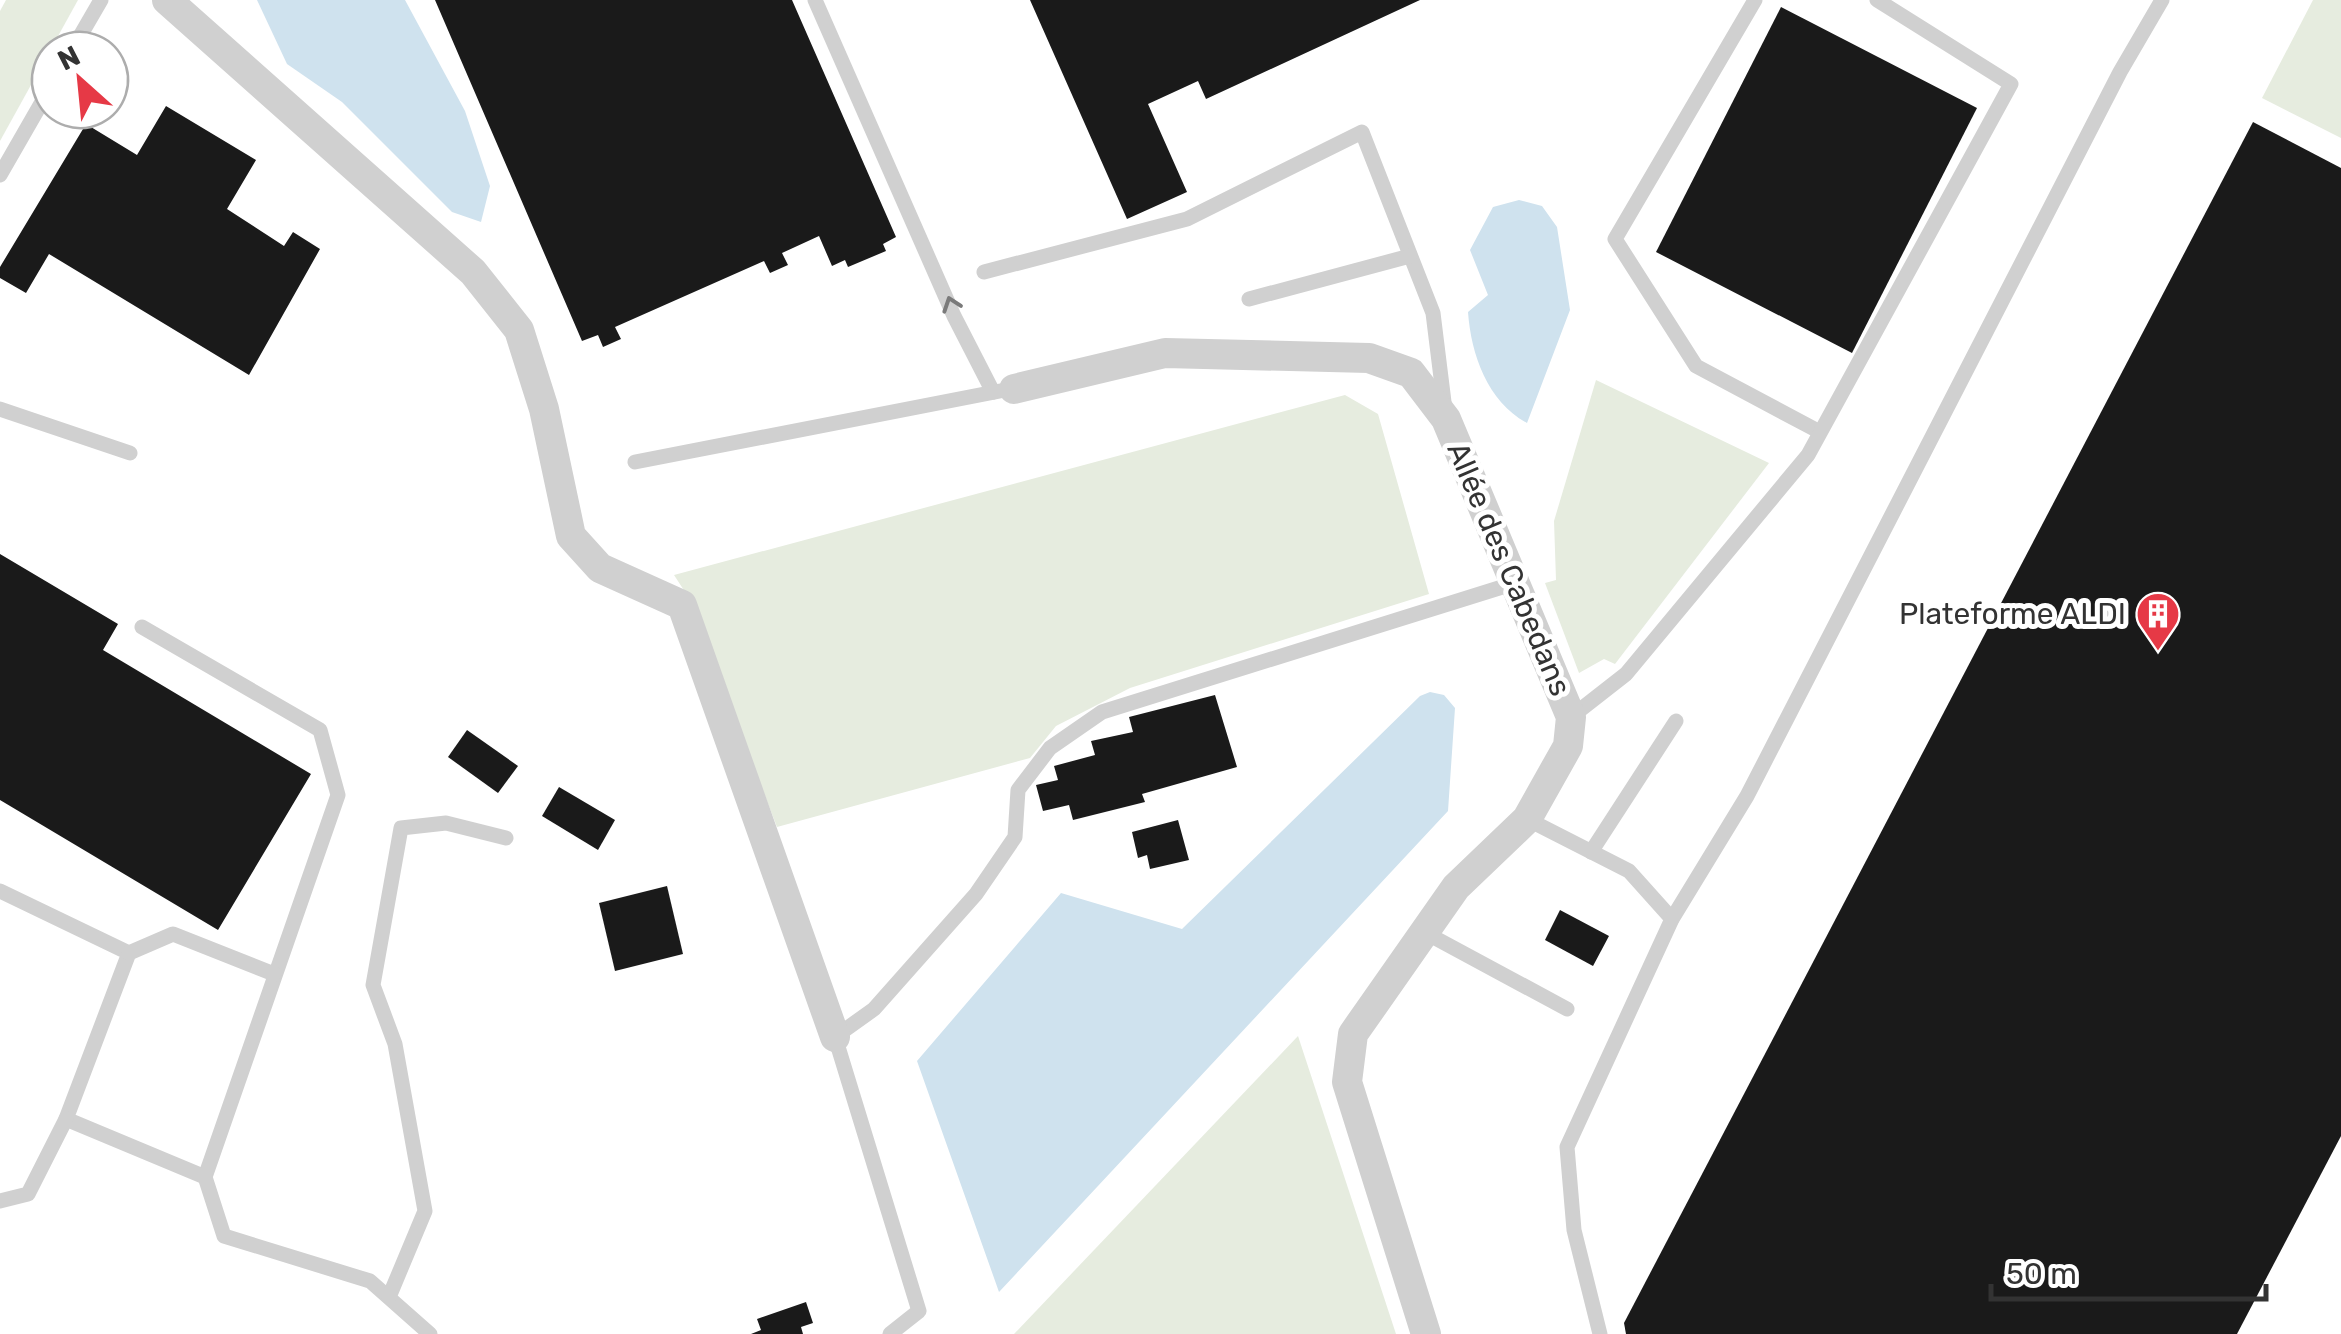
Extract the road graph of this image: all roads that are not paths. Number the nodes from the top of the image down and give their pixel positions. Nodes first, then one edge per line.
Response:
1 (101, 0) edge
2 (815, 0) edge
3 (1755, 0) edge
4 (1877, 0) edge
5 (2162, 0) edge
6 (169, 1) edge
7 (84, 30) edge
8 (30, 123) edge
9 (0, 175) edge
10 (1410, 256) junction
11 (984, 272) dead end
12 (1249, 299) dead end
13 (1003, 391) junction
14 (0, 410) edge
15 (1446, 419) junction
16 (1820, 432) junction
17 (130, 453) dead end
18 (634, 462) dead end
19 (1515, 583) junction
20 (142, 627) dead end
21 (1571, 717) junction
22 (1676, 721) dead end
23 (1527, 820) junction
24 (506, 838) dead end
25 (1591, 852) junction
26 (0, 891) edge
27 (1672, 919) junction
28 (1424, 932) junction
29 (129, 954) junction
30 (274, 974) junction
31 (1567, 1009) dead end
32 (835, 1037) junction
33 (66, 1119) junction
34 (205, 1176) junction
35 (0, 1201) edge
36 (389, 1297) junction
37 (430, 1334) edge
38 (890, 1334) edge
39 (1426, 1334) edge
40 (1600, 1334) edge

1 - 7 lane
13 -> 2 lane
3 - 16 lane
4 - 16 lane
5 - 27 lane
6 - 32 street
8 - 9 lane
10 - 11 lane
10 - 12 lane
10 - 15 lane
13 - 15 street, Allée des Cabedans
13 - 18 lane
14 - 17 lane
15 - 19 street, Allée des Cabedans
16 - 21 lane
19 - 21 street, Allée des Cabedans
19 - 32 lane
20 - 30 lane
21 - 23 street, Allée des Cabedans
22 - 25 lane
23 - 25 lane
23 - 28 street, Allée des Cabedans
24 - 36 lane
25 - 27 lane
26 - 29 lane
27 - 40 lane
28 - 31 lane
28 - 39 street, Allée des Cabedans
29 - 30 lane
29 - 33 lane
30 - 34 lane
32 - 38 lane
33 - 34 lane
33 - 35 lane
34 - 36 lane
36 - 37 lane

